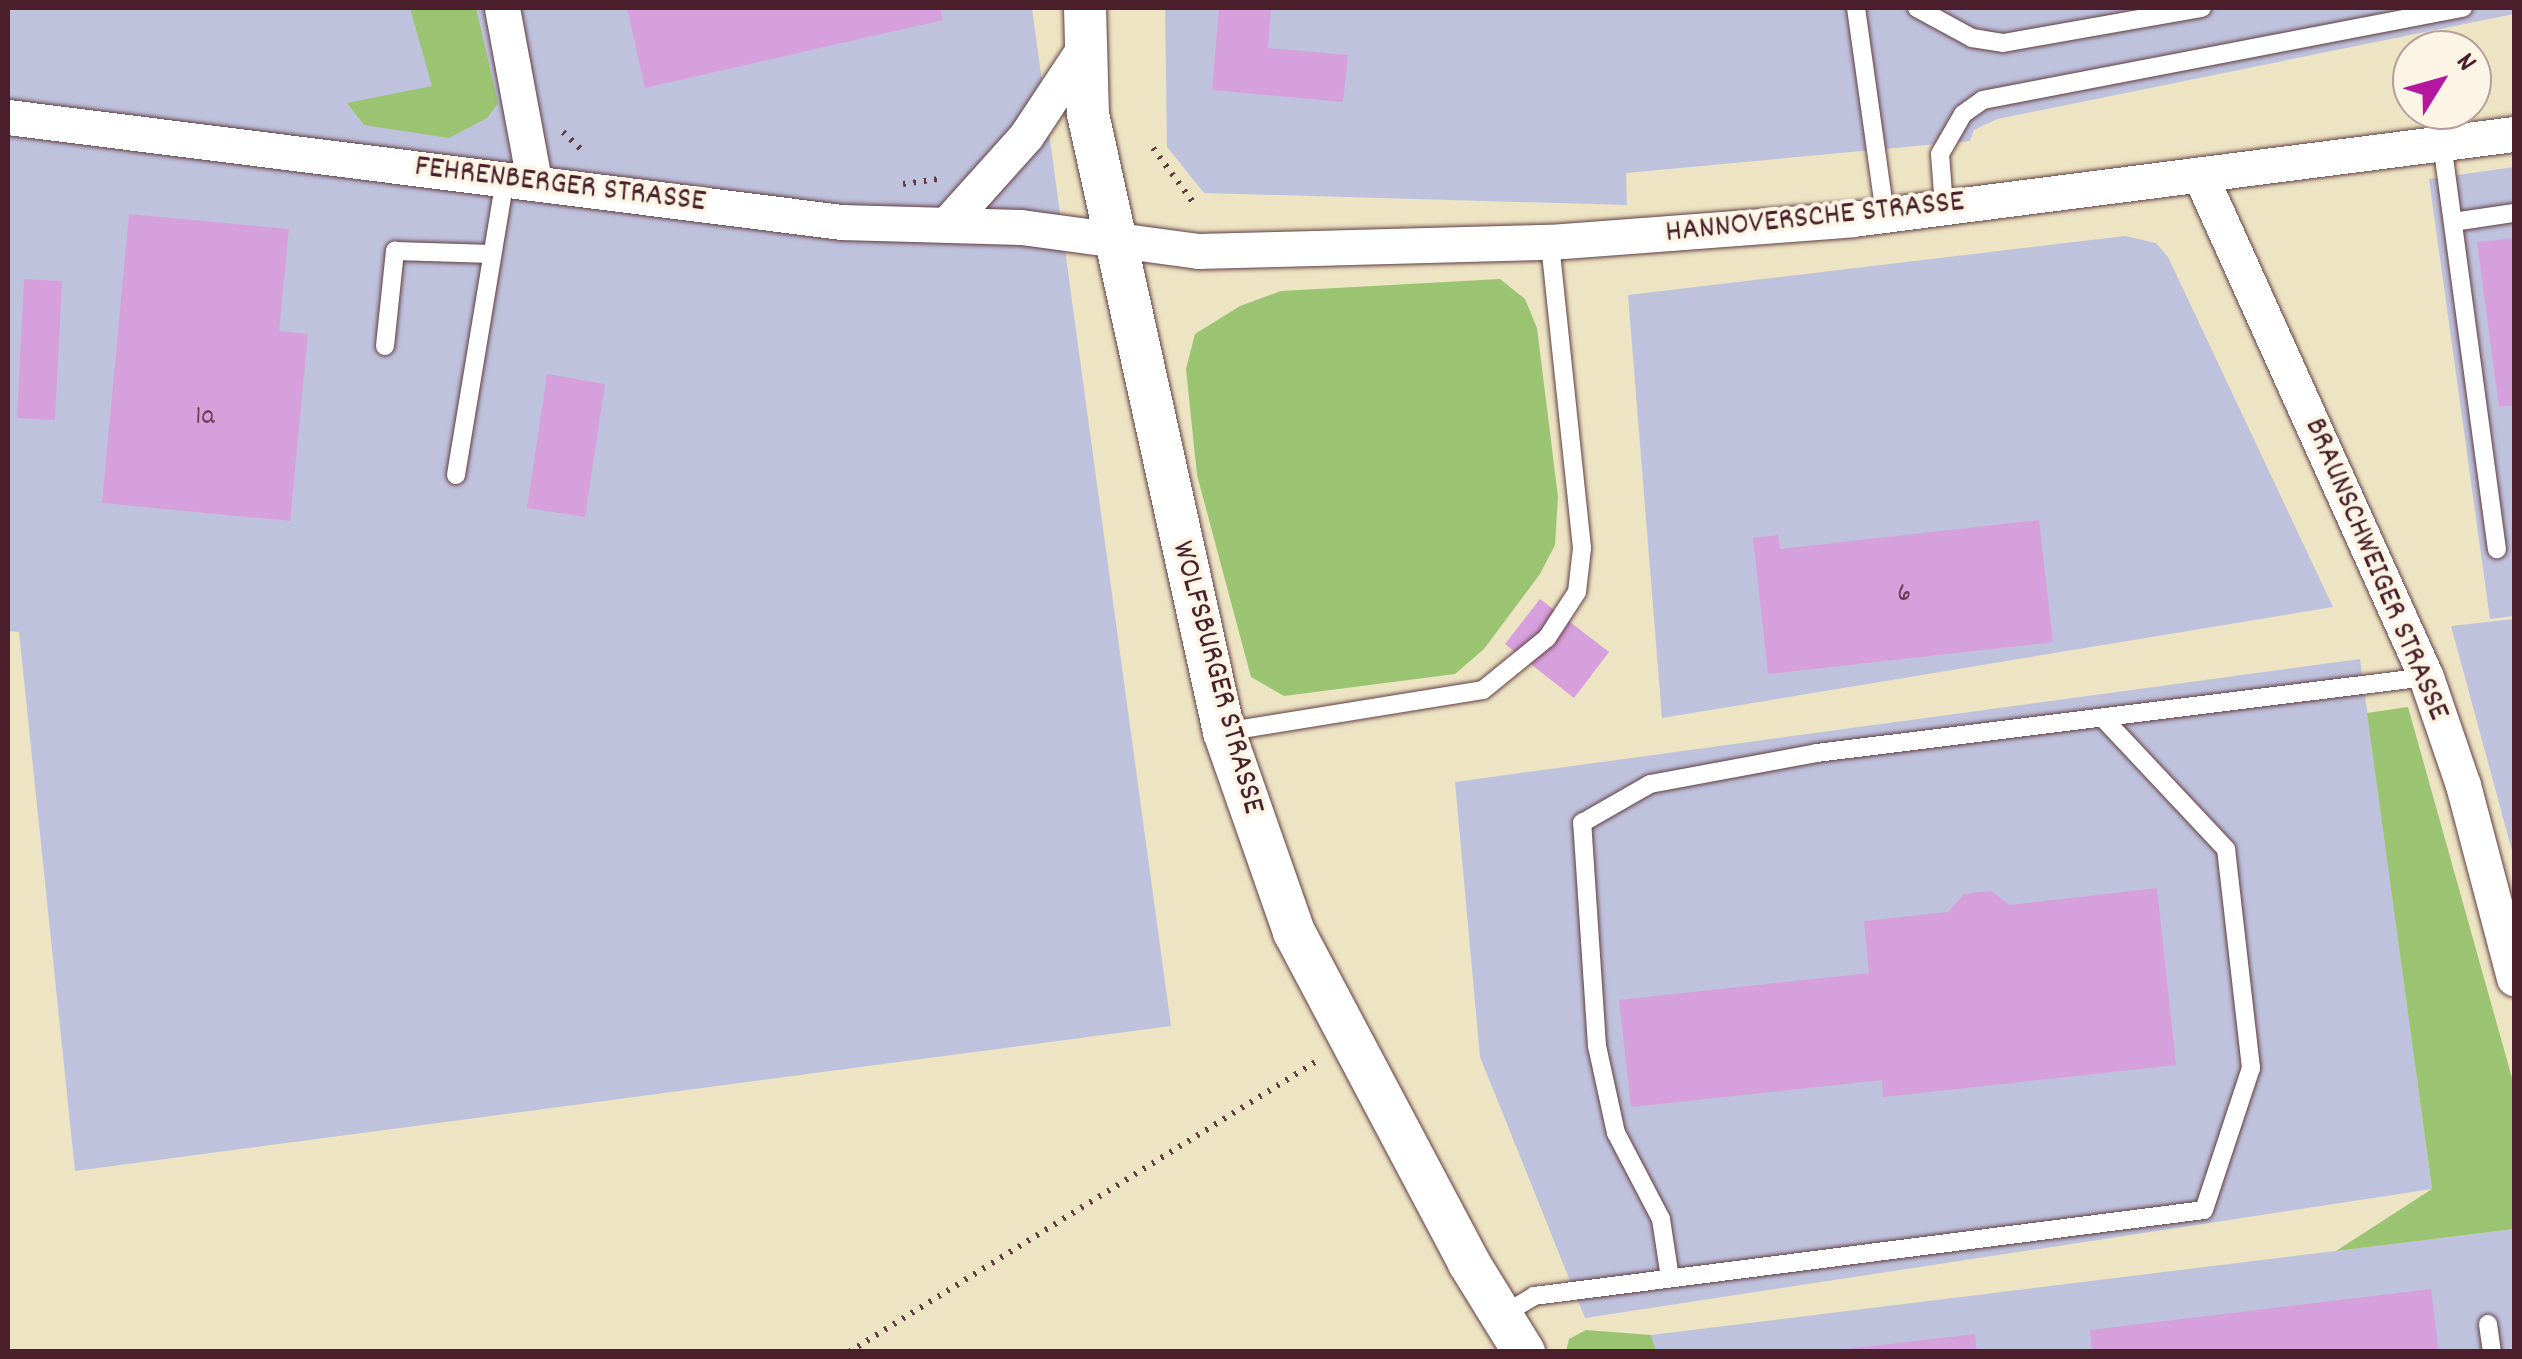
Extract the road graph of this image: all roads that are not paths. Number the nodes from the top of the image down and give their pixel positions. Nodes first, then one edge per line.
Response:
1 (502, 8) edge
2 (1856, 8) edge
3 (1918, 8) edge
4 (2202, 8) edge
5 (2462, 8) edge
6 (1085, 27) edge
7 (8, 117) edge
8 (2514, 134) edge
9 (2442, 143) junction
10 (2200, 175) junction
11 (519, 179) junction
12 (1944, 208) junction
13 (2514, 213) edge
14 (1885, 215) junction
15 (2453, 222) junction
16 (948, 224) junction
17 (1113, 240) junction
18 (1550, 242) junction
19 (492, 254) junction
20 (385, 346) dead end
21 (456, 476) dead end
22 (2498, 549) dead end
23 (2426, 678) junction
24 (2103, 718) junction
25 (1224, 732) junction
26 (2514, 978) edge
27 (1670, 1278) junction
28 (1502, 1316) junction
29 (2488, 1324) dead end
30 (1524, 1352) edge
31 (2492, 1352) edge

1 - 11 street
2 - 14 lane
3 - 4 lane
5 - 12 lane
6 - 16 street
6 - 17 street, WOLFSBURGER STRASSE
7 - 11 street, FEHRENBERGER STRASSE
8 - 9 street, HANNOVERSCHE STRASSE
9 - 10 street, HANNOVERSCHE STRASSE
9 - 15 lane
10 - 12 street, HANNOVERSCHE STRASSE
10 - 23 street, BRAUNSCHWEIGER STRASSE
11 - 16 street, FEHRENBERGER STRASSE
11 - 19 lane
12 - 14 street, HANNOVERSCHE STRASSE
13 - 15 lane
14 - 18 street, HANNOVERSCHE STRASSE
15 - 22 lane
16 - 17 street, FEHRENBERGER STRASSE
17 - 18 street, HANNOVERSCHE STRASSE
17 - 25 street, WOLFSBURGER STRASSE
18 - 25 lane
19 - 20 lane
19 - 21 lane
23 - 24 lane
23 - 26 street, BRAUNSCHWEIGER STRASSE
24 - 27 lane
24 - 27 lane
25 - 28 street, WOLFSBURGER STRASSE
27 - 28 lane
28 - 30 street, WOLFSBURGER STRASSE
29 - 31 lane

